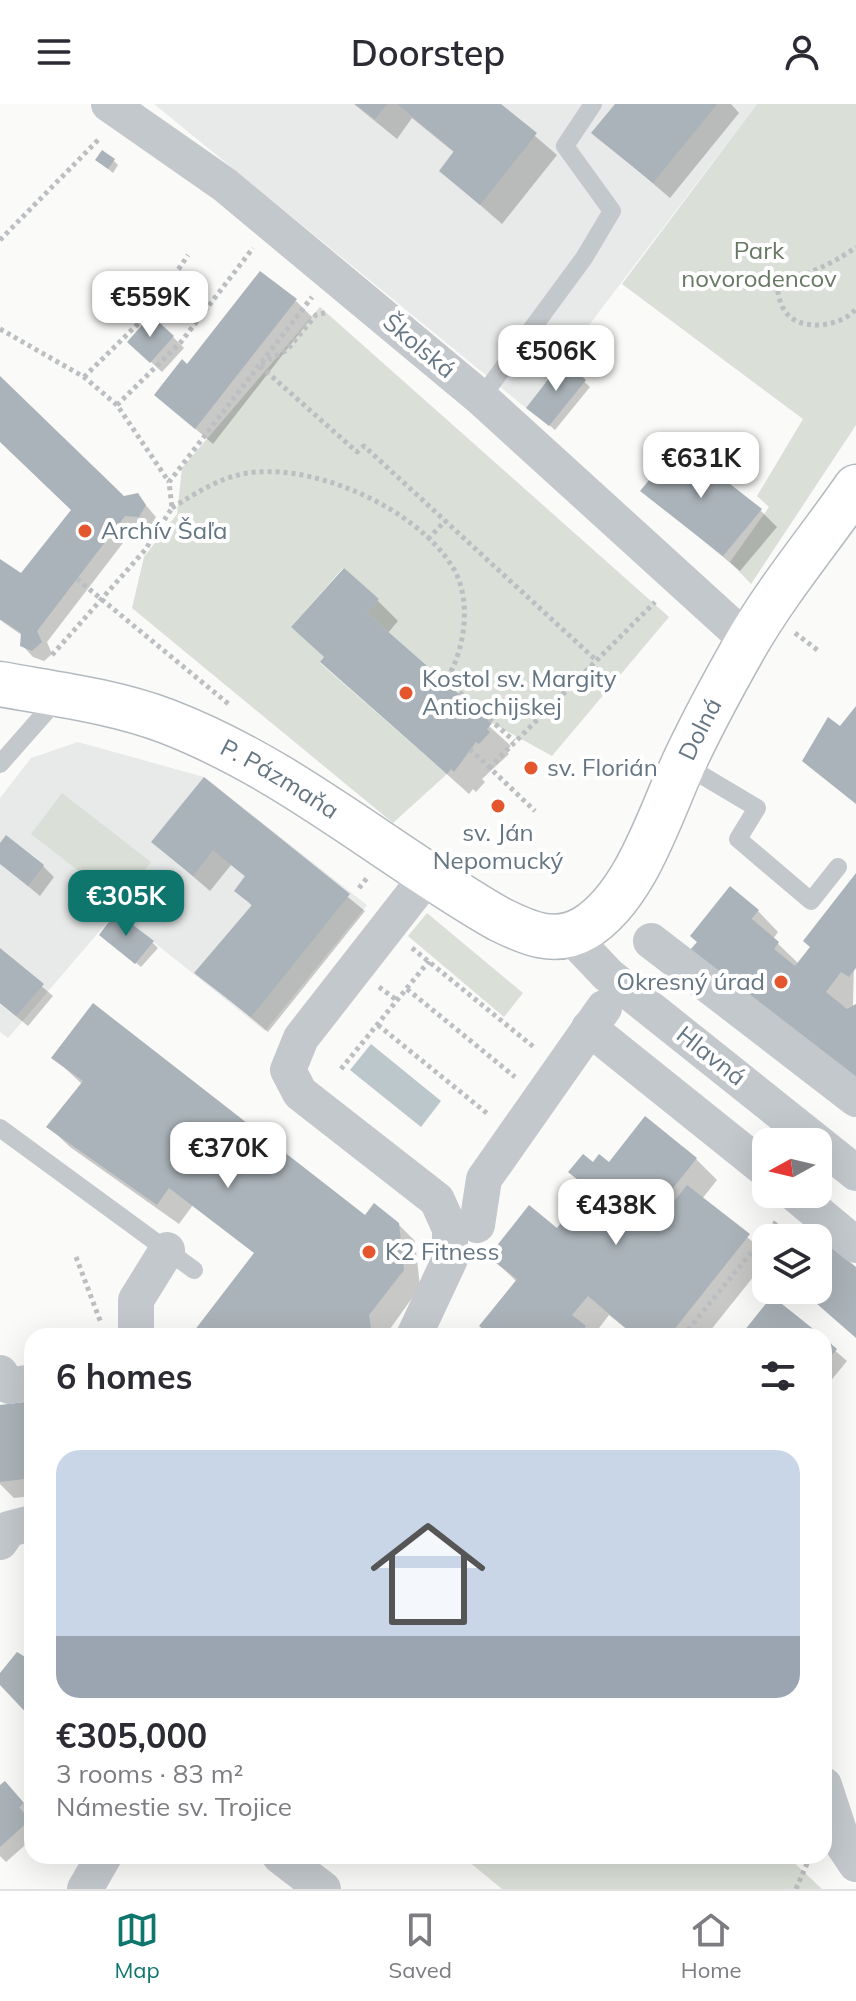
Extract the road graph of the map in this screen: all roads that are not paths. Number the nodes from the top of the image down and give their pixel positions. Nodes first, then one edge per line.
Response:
1 (593, 104) edge
2 (116, 109) edge
3 (481, 398) junction
4 (856, 487) edge
5 (765, 632) junction
6 (55, 677) junction
7 (0, 684) edge
8 (0, 764) edge
9 (683, 764) junction
10 (838, 867) dead end
11 (429, 874) junction
12 (551, 935) junction
13 (651, 941) dead end
14 (604, 1007) junction
15 (852, 1096) edge
16 (0, 1128) edge
17 (792, 1128) edge
18 (820, 1128) edge
19 (752, 1156) edge
20 (832, 1156) edge
21 (856, 1173) edge
22 (812, 1208) edge
23 (463, 1227) junction
24 (856, 1245) edge
25 (181, 1260) joint
26 (136, 1328) edge
27 (418, 1328) edge
28 (0, 1373) edge
29 (24, 1383) edge
30 (24, 1525) edge
31 (0, 1542) edge
32 (832, 1809) edge
33 (99, 1864) edge
34 (290, 1864) edge
35 (856, 1864) edge
36 (85, 1889) edge
37 (323, 1889) edge

1 - 3 lane
2 - 3 street, Školská
3 - 5 street, Školská
4 - 5 main road, Dolná
5 - 9 main road, Dolná
6 - 7 main road, P. Pázmaňa
6 - 8 lane
6 - 11 main road, P. Pázmaňa
9 - 10 lane
9 - 12 main road, Dolná
11 - 12 main road, P. Pázmaňa
11 - 23 street
12 - 14 street, Hlavná
13 - 15 street
14 - 17 street, Hlavná
14 - 19 street
14 - 23 street
15 - 18 street
16 - 25 lane
20 - 21 street, Hlavná
22 - 24 street
23 - 27 street
25 - 26 street
28 - 29 street
30 - 31 street
32 - 35 street
33 - 36 street
34 - 37 street

